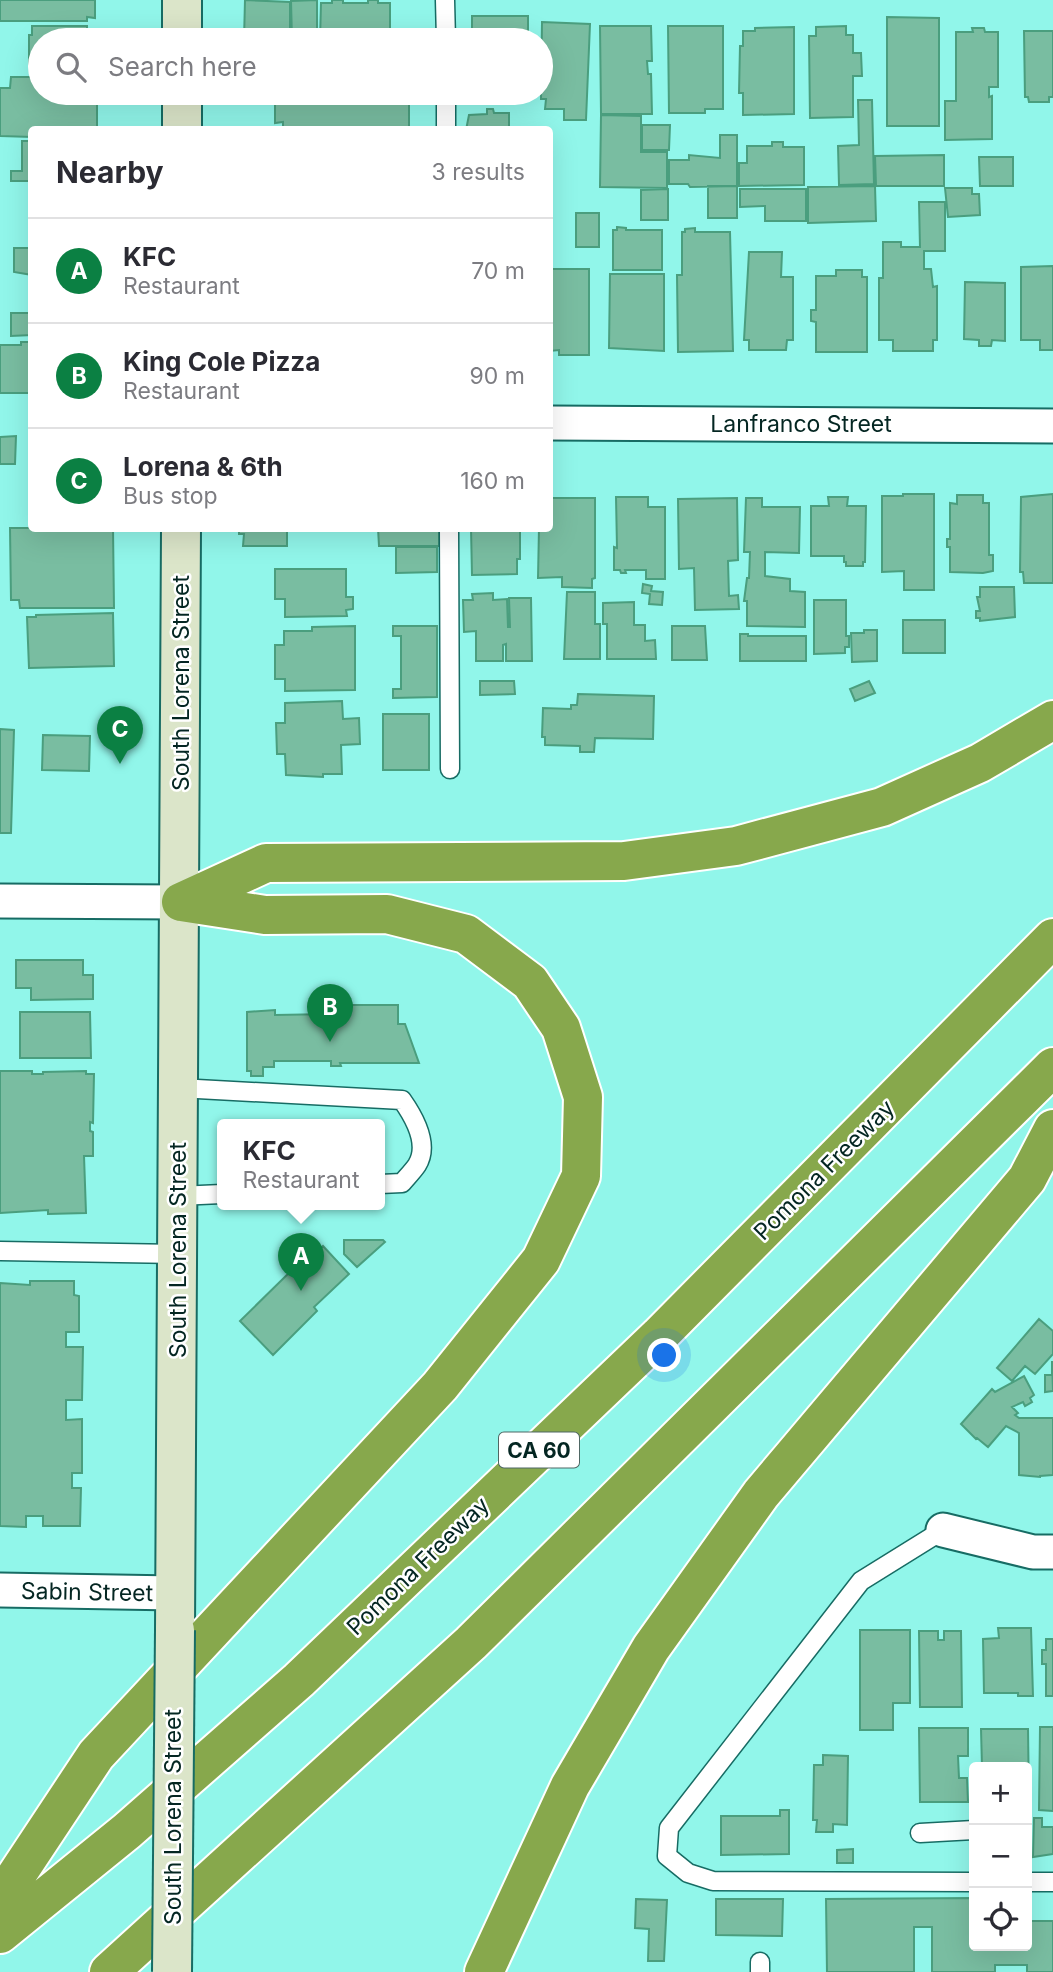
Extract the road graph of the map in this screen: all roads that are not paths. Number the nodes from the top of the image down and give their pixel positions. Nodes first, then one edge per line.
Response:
1 (182, 0) edge
2 (446, 0) edge
3 (182, 28) edge
4 (446, 28) edge
5 (182, 105) edge
6 (446, 105) edge
7 (182, 126) edge
8 (446, 126) edge
9 (553, 423) edge
10 (1053, 425) edge
11 (181, 532) edge
12 (449, 532) edge
13 (1053, 720) edge
14 (450, 769) dead end
15 (0, 901) edge
16 (181, 902) junction
17 (1053, 938) edge
18 (1053, 1067) edge
19 (179, 1088) junction
20 (1053, 1129) edge
21 (385, 1184) edge
22 (217, 1194) edge
23 (178, 1196) junction
24 (0, 1251) edge
25 (178, 1254) junction
26 (943, 1530) joint
27 (1053, 1552) edge
28 (0, 1590) edge
29 (175, 1611) junction
30 (969, 1830) edge
31 (920, 1833) dead end
32 (969, 1882) edge
33 (1032, 1882) edge
34 (1053, 1882) edge
35 (0, 1900) edge
36 (0, 1934) edge
37 (109, 1972) edge
38 (172, 1972) edge
39 (484, 1972) edge

1 - 3 main road
2 - 4 lane
5 - 7 main road
6 - 8 lane
9 - 10 street, Lanfranco Street
11 - 16 main road, South Lorena Street
12 - 14 lane
13 - 16 highway
15 - 16 street
16 - 19 main road, South Lorena Street
16 - 35 highway
17 - 36 highway, Pomona Freeway / CA 60
18 - 37 highway
19 - 21 lane
19 - 23 main road, South Lorena Street
20 - 39 highway
22 - 23 lane
23 - 25 main road, South Lorena Street
24 - 25 lane
25 - 29 main road, South Lorena Street
26 - 27 street
26 - 32 lane
28 - 29 street, Sabin Street
29 - 38 main road, South Lorena Street, bridge
30 - 31 lane
33 - 34 lane

